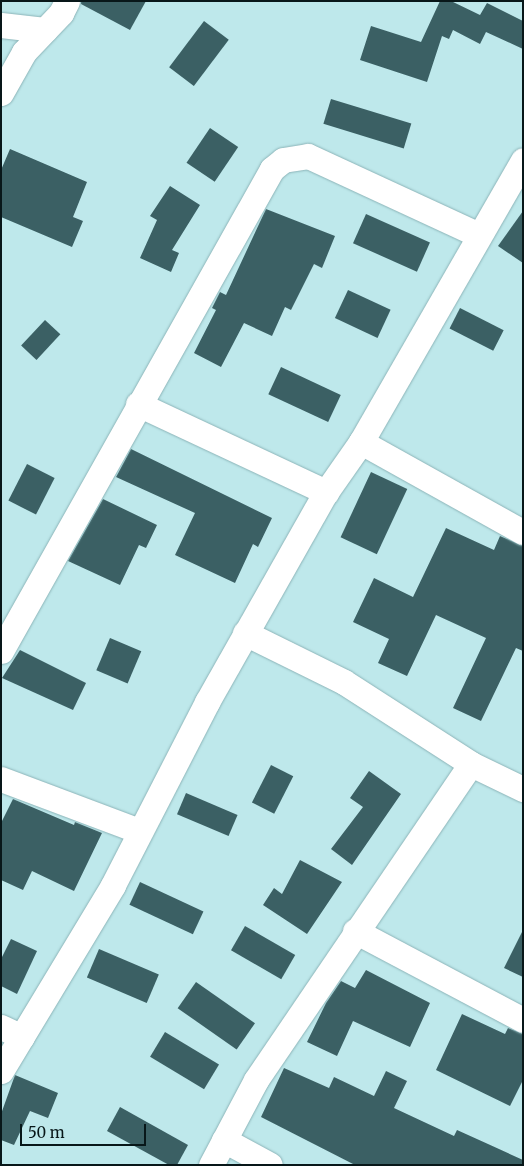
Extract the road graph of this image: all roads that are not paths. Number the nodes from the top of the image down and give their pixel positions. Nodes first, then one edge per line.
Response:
1 (68, 1) edge
2 (1, 25) edge
3 (44, 30) junction
4 (1, 93) edge
5 (523, 160) edge
6 (479, 235) junction
7 (138, 404) junction
8 (361, 442) junction
9 (326, 492) junction
10 (523, 532) edge
11 (246, 633) junction
12 (1, 651) edge
13 (471, 764) junction
14 (1, 779) edge
15 (523, 789) edge
16 (140, 831) junction
17 (355, 931) junction
18 (523, 1020) edge
19 (12, 1032) edge
20 (1, 1071) edge
21 (224, 1140) junction
22 (211, 1165) edge
23 (270, 1165) edge

1 - 3 street
2 - 3 street
3 - 4 street
5 - 6 street
6 - 7 street
6 - 8 street
7 - 9 street
7 - 12 street
8 - 9 street
8 - 10 street
9 - 11 street
11 - 13 street
11 - 16 street
13 - 15 street
13 - 17 street
14 - 16 street
16 - 19 street
17 - 18 street
17 - 21 street
19 - 20 street
21 - 22 street
21 - 23 street

